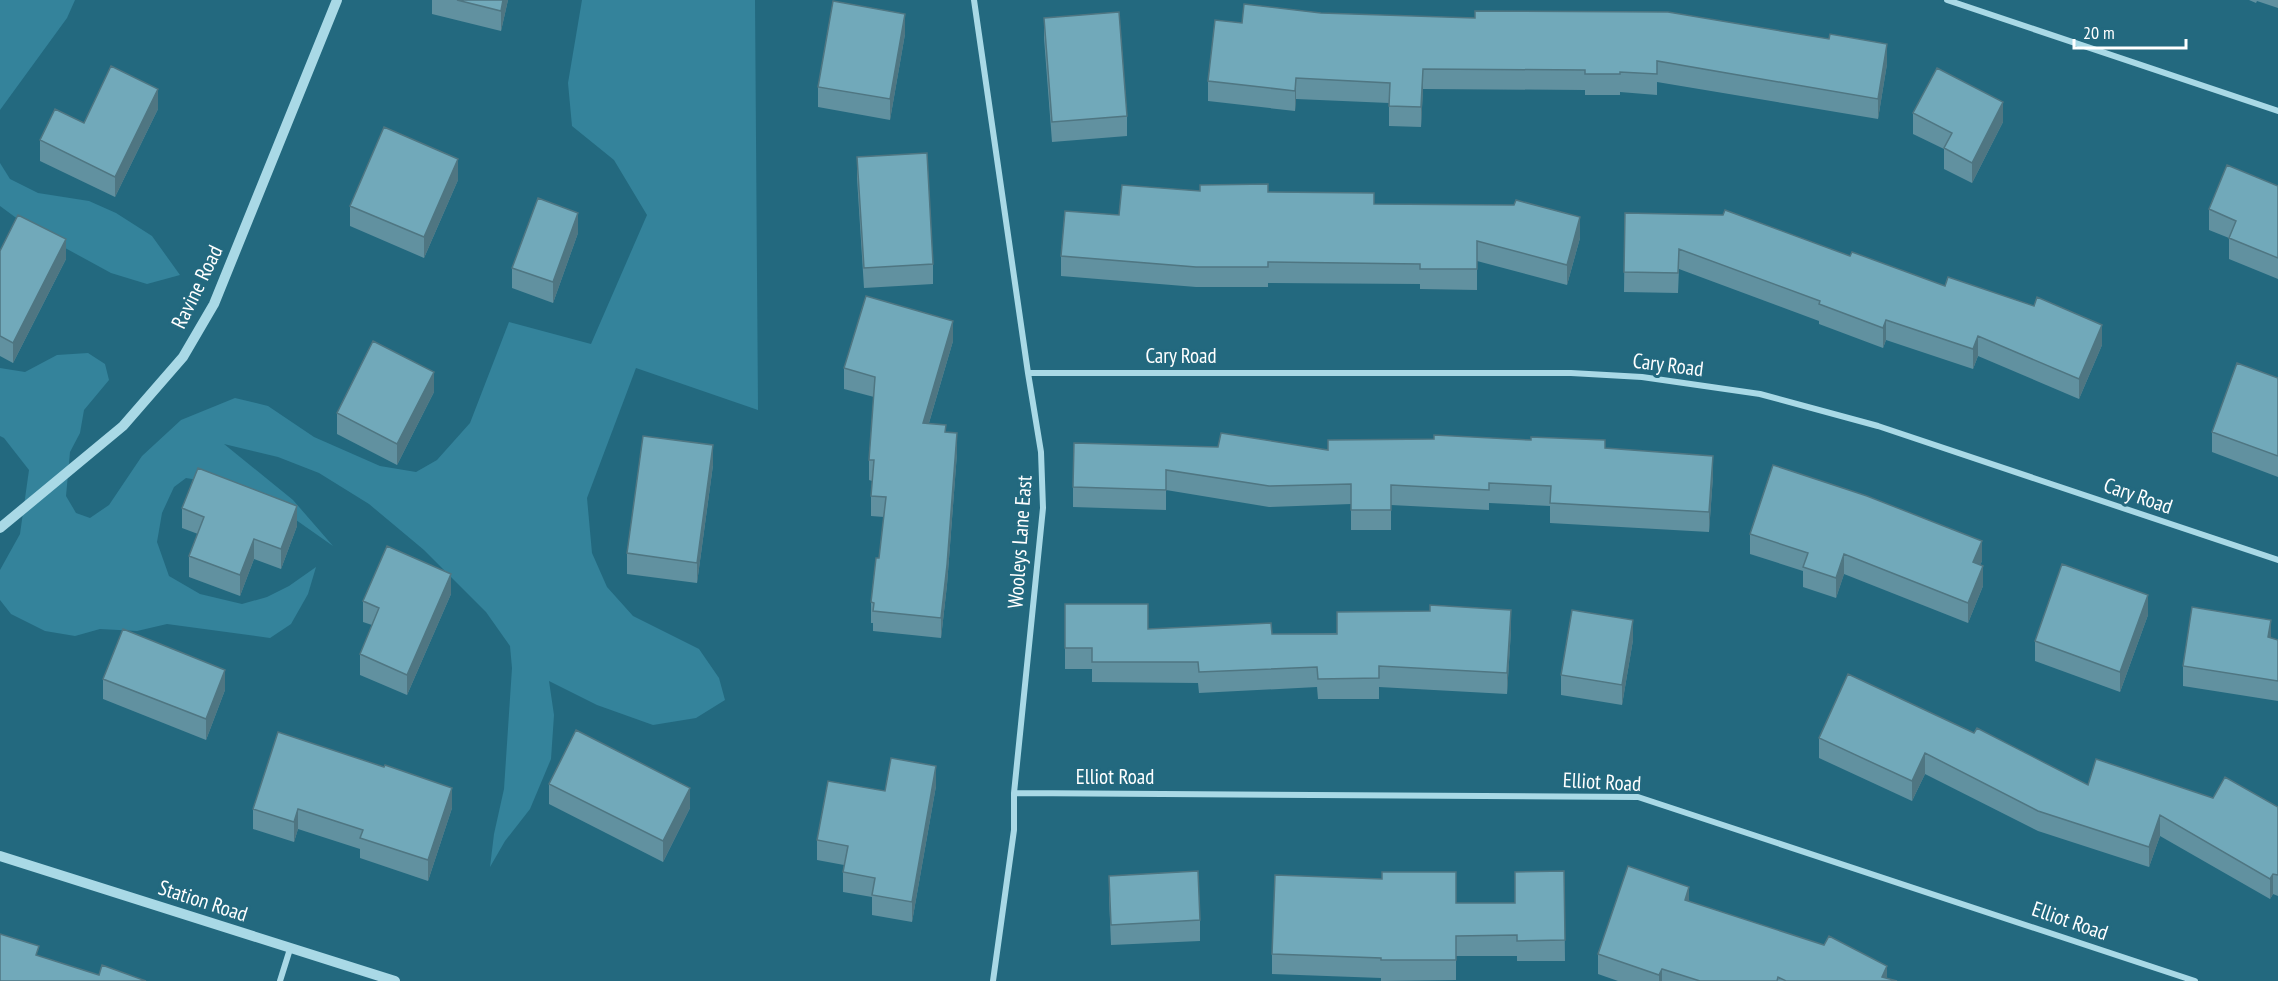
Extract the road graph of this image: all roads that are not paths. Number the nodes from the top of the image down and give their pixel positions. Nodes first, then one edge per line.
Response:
1 (337, 0) edge
2 (974, 0) edge
3 (1947, 0) edge
4 (2278, 111) edge
5 (1028, 373) junction
6 (0, 528) edge
7 (2278, 560) edge
8 (1014, 793) junction
9 (0, 856) edge
10 (290, 949) junction
11 (280, 981) edge
12 (395, 981) edge
13 (993, 981) edge
14 (2195, 981) edge

1 - 6 street, Ravine Road
2 - 5 street, Wooleys Lane East
3 - 4 street
5 - 7 street, Cary Road
5 - 8 street, Wooleys Lane East
8 - 13 street, Wooleys Lane East
8 - 14 street, Elliot Road
9 - 10 street, Station Road
10 - 11 street
10 - 12 street, Station Road

